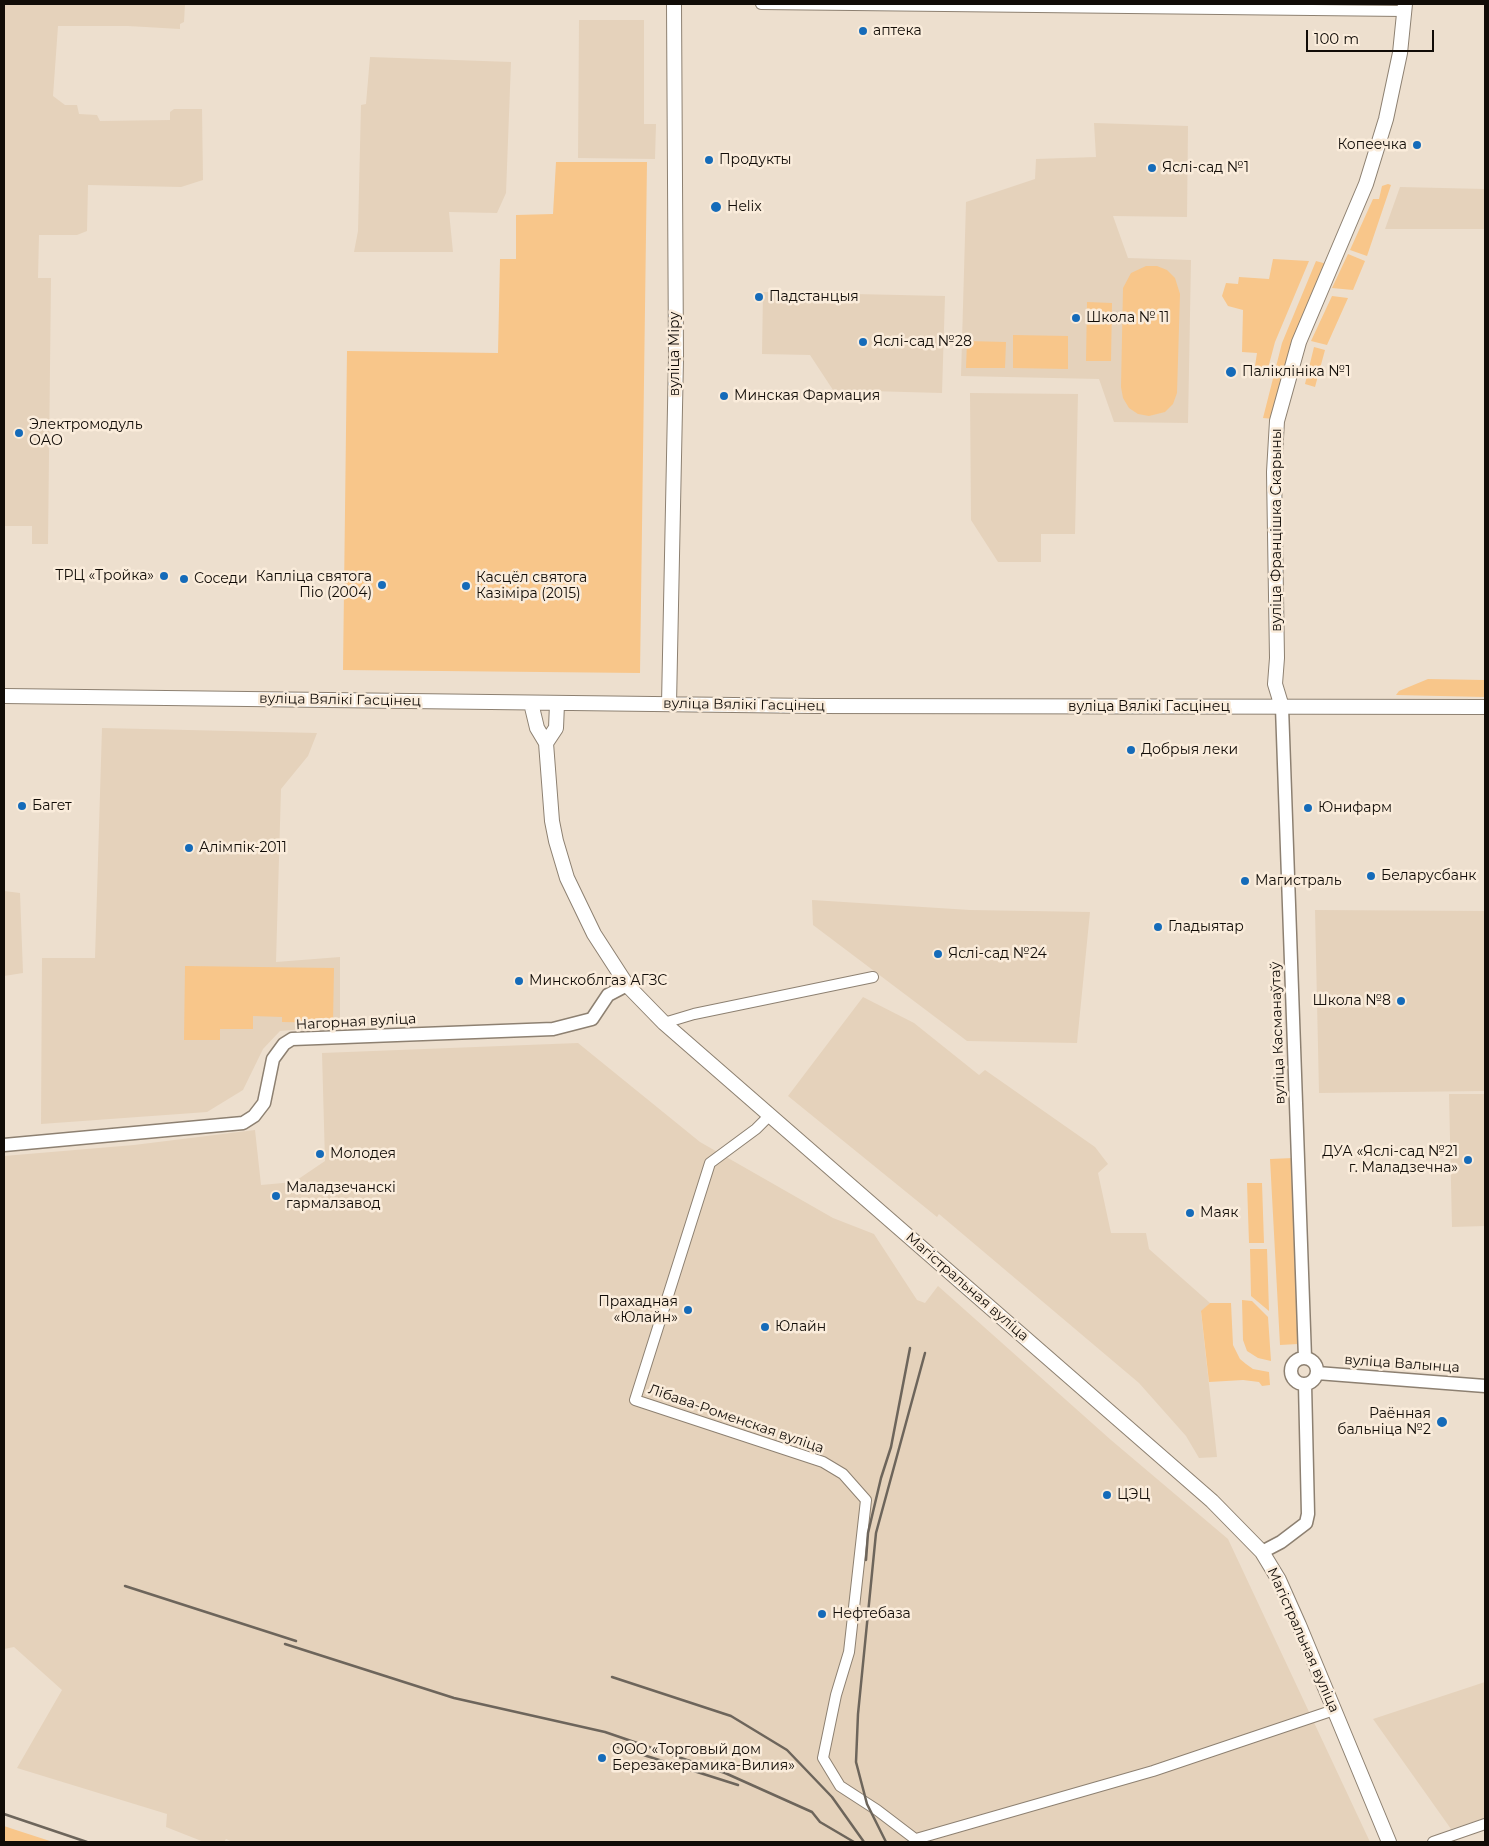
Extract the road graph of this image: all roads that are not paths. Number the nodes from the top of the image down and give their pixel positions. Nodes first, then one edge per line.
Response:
1 (674, 4) edge
2 (761, 4) edge
3 (1404, 8) edge
4 (4, 696) edge
5 (531, 703) junction
6 (557, 704) junction
7 (669, 704) junction
8 (1282, 707) junction
9 (1485, 708) edge
10 (546, 743) junction
11 (873, 977) dead end
12 (627, 985) junction
13 (664, 1023) junction
14 (770, 1115) junction
15 (4, 1145) edge
16 (1304, 1358) junction
17 (1317, 1373) junction
18 (1305, 1384) junction
19 (1485, 1386) edge
20 (1262, 1552) junction
21 (1334, 1710) junction
22 (1485, 1824) edge
23 (917, 1841) edge
24 (1389, 1842) edge
25 (1433, 1842) edge

1 - 7 main road, вуліца Міру
2 - 3 street
3 - 8 main road, вуліца Францішка Скарыны
4 - 5 main road, вуліца Вялікі Гасцінец
5 - 6 main road, вуліца Вялікі Гасцінец
5 - 10 main road
6 - 7 main road, вуліца Вялікі Гасцінец
6 - 10 main road
7 - 8 main road, вуліца Вялікі Гасцінец
8 - 9 main road, вуліца Вялікі Гасцінец
8 - 16 street, вуліца Касманаўтаў
10 - 12 main road, Магістральная вуліца
11 - 13 street
12 - 13 main road, Магістральная вуліца
12 - 15 street, Нагорная вуліца
13 - 14 main road, Магістральная вуліца
14 - 20 main road, Магістральная вуліца
14 - 23 street, Лібава-Роменская вуліца
16 - 17 street
16 - 18 street
17 - 18 street
17 - 19 street, вуліца Валынца
18 - 20 street
20 - 21 main road, Магістральная вуліца
21 - 23 street
21 - 24 main road, Магістральная вуліца
22 - 25 street

